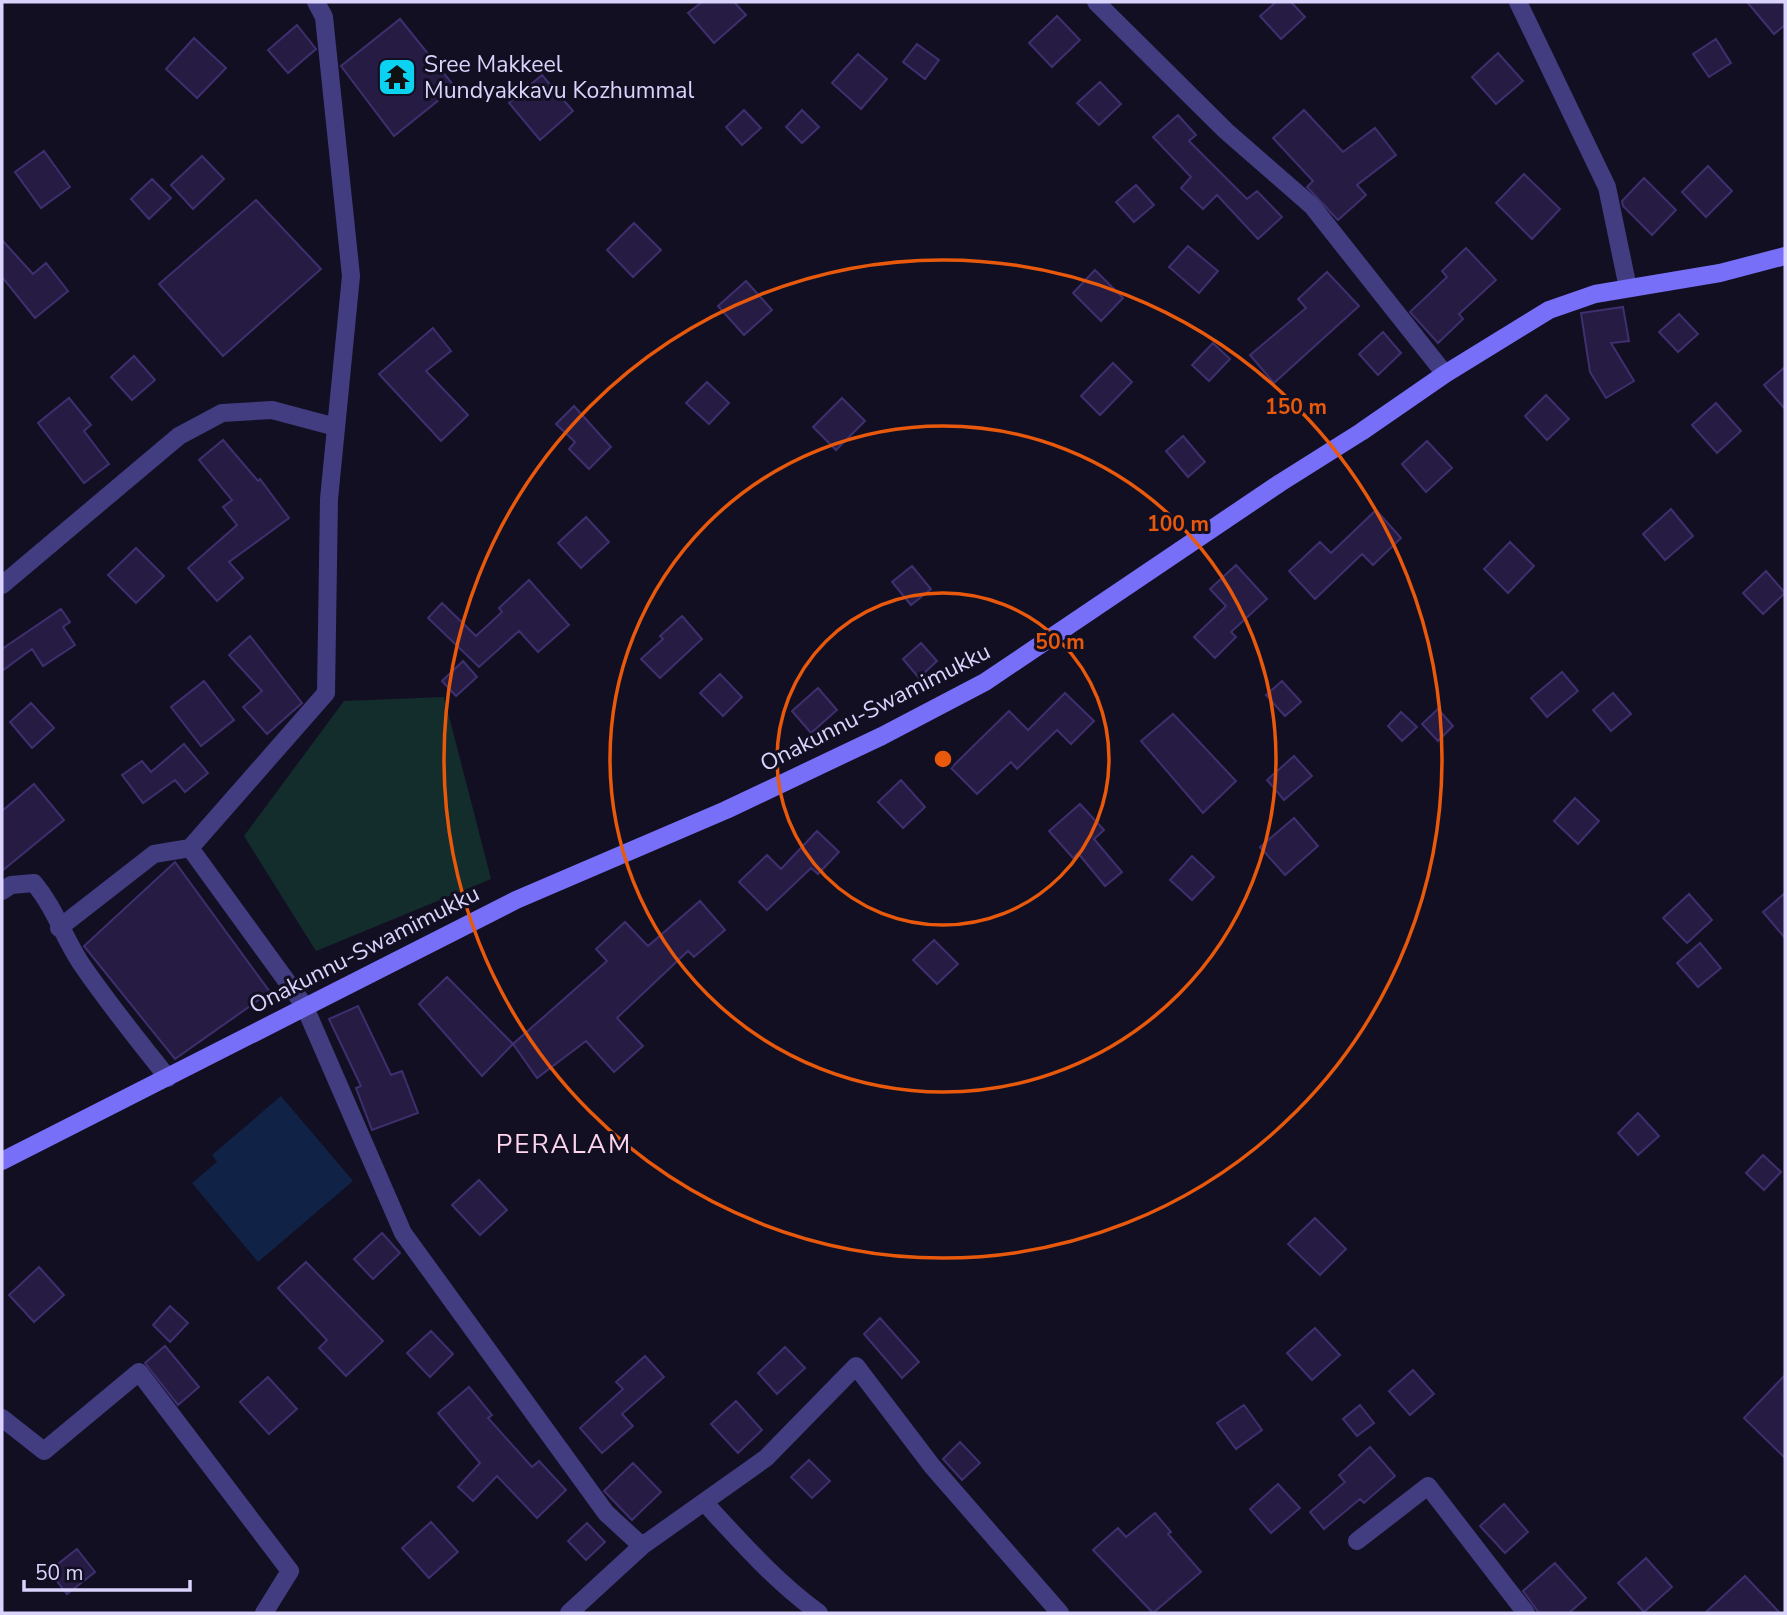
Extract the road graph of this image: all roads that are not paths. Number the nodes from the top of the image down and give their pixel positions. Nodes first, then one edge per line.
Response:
1 (316, 2) edge
2 (1096, 2) edge
3 (1518, 2) edge
4 (1785, 256) edge
5 (1628, 288) junction
6 (1445, 374) junction
7 (336, 427) junction
8 (2, 585) edge
9 (190, 848) junction
10 (2, 891) edge
11 (59, 928) junction
12 (304, 1005) junction
13 (168, 1079) junction
14 (2, 1161) edge
15 (2, 1418) edge
16 (704, 1502) junction
17 (1357, 1541) dead end
18 (642, 1546) junction
19 (264, 1613) edge
20 (569, 1613) edge
21 (819, 1613) edge
22 (1060, 1613) edge
23 (1526, 1613) edge

1 - 7 street
2 - 6 street
3 - 5 street
4 - 5 street, Onakunnu-Swamimukku
5 - 6 street, Onakunnu-Swamimukku
6 - 12 street, Onakunnu-Swamimukku
7 - 8 street
7 - 9 street
9 - 11 street
9 - 12 street
10 - 11 street
11 - 13 street
12 - 13 street, Onakunnu-Swamimukku
12 - 18 street
13 - 14 street, Onakunnu-Swamimukku
15 - 19 street
16 - 18 street
16 - 21 street
16 - 22 street
17 - 23 street
18 - 20 street

